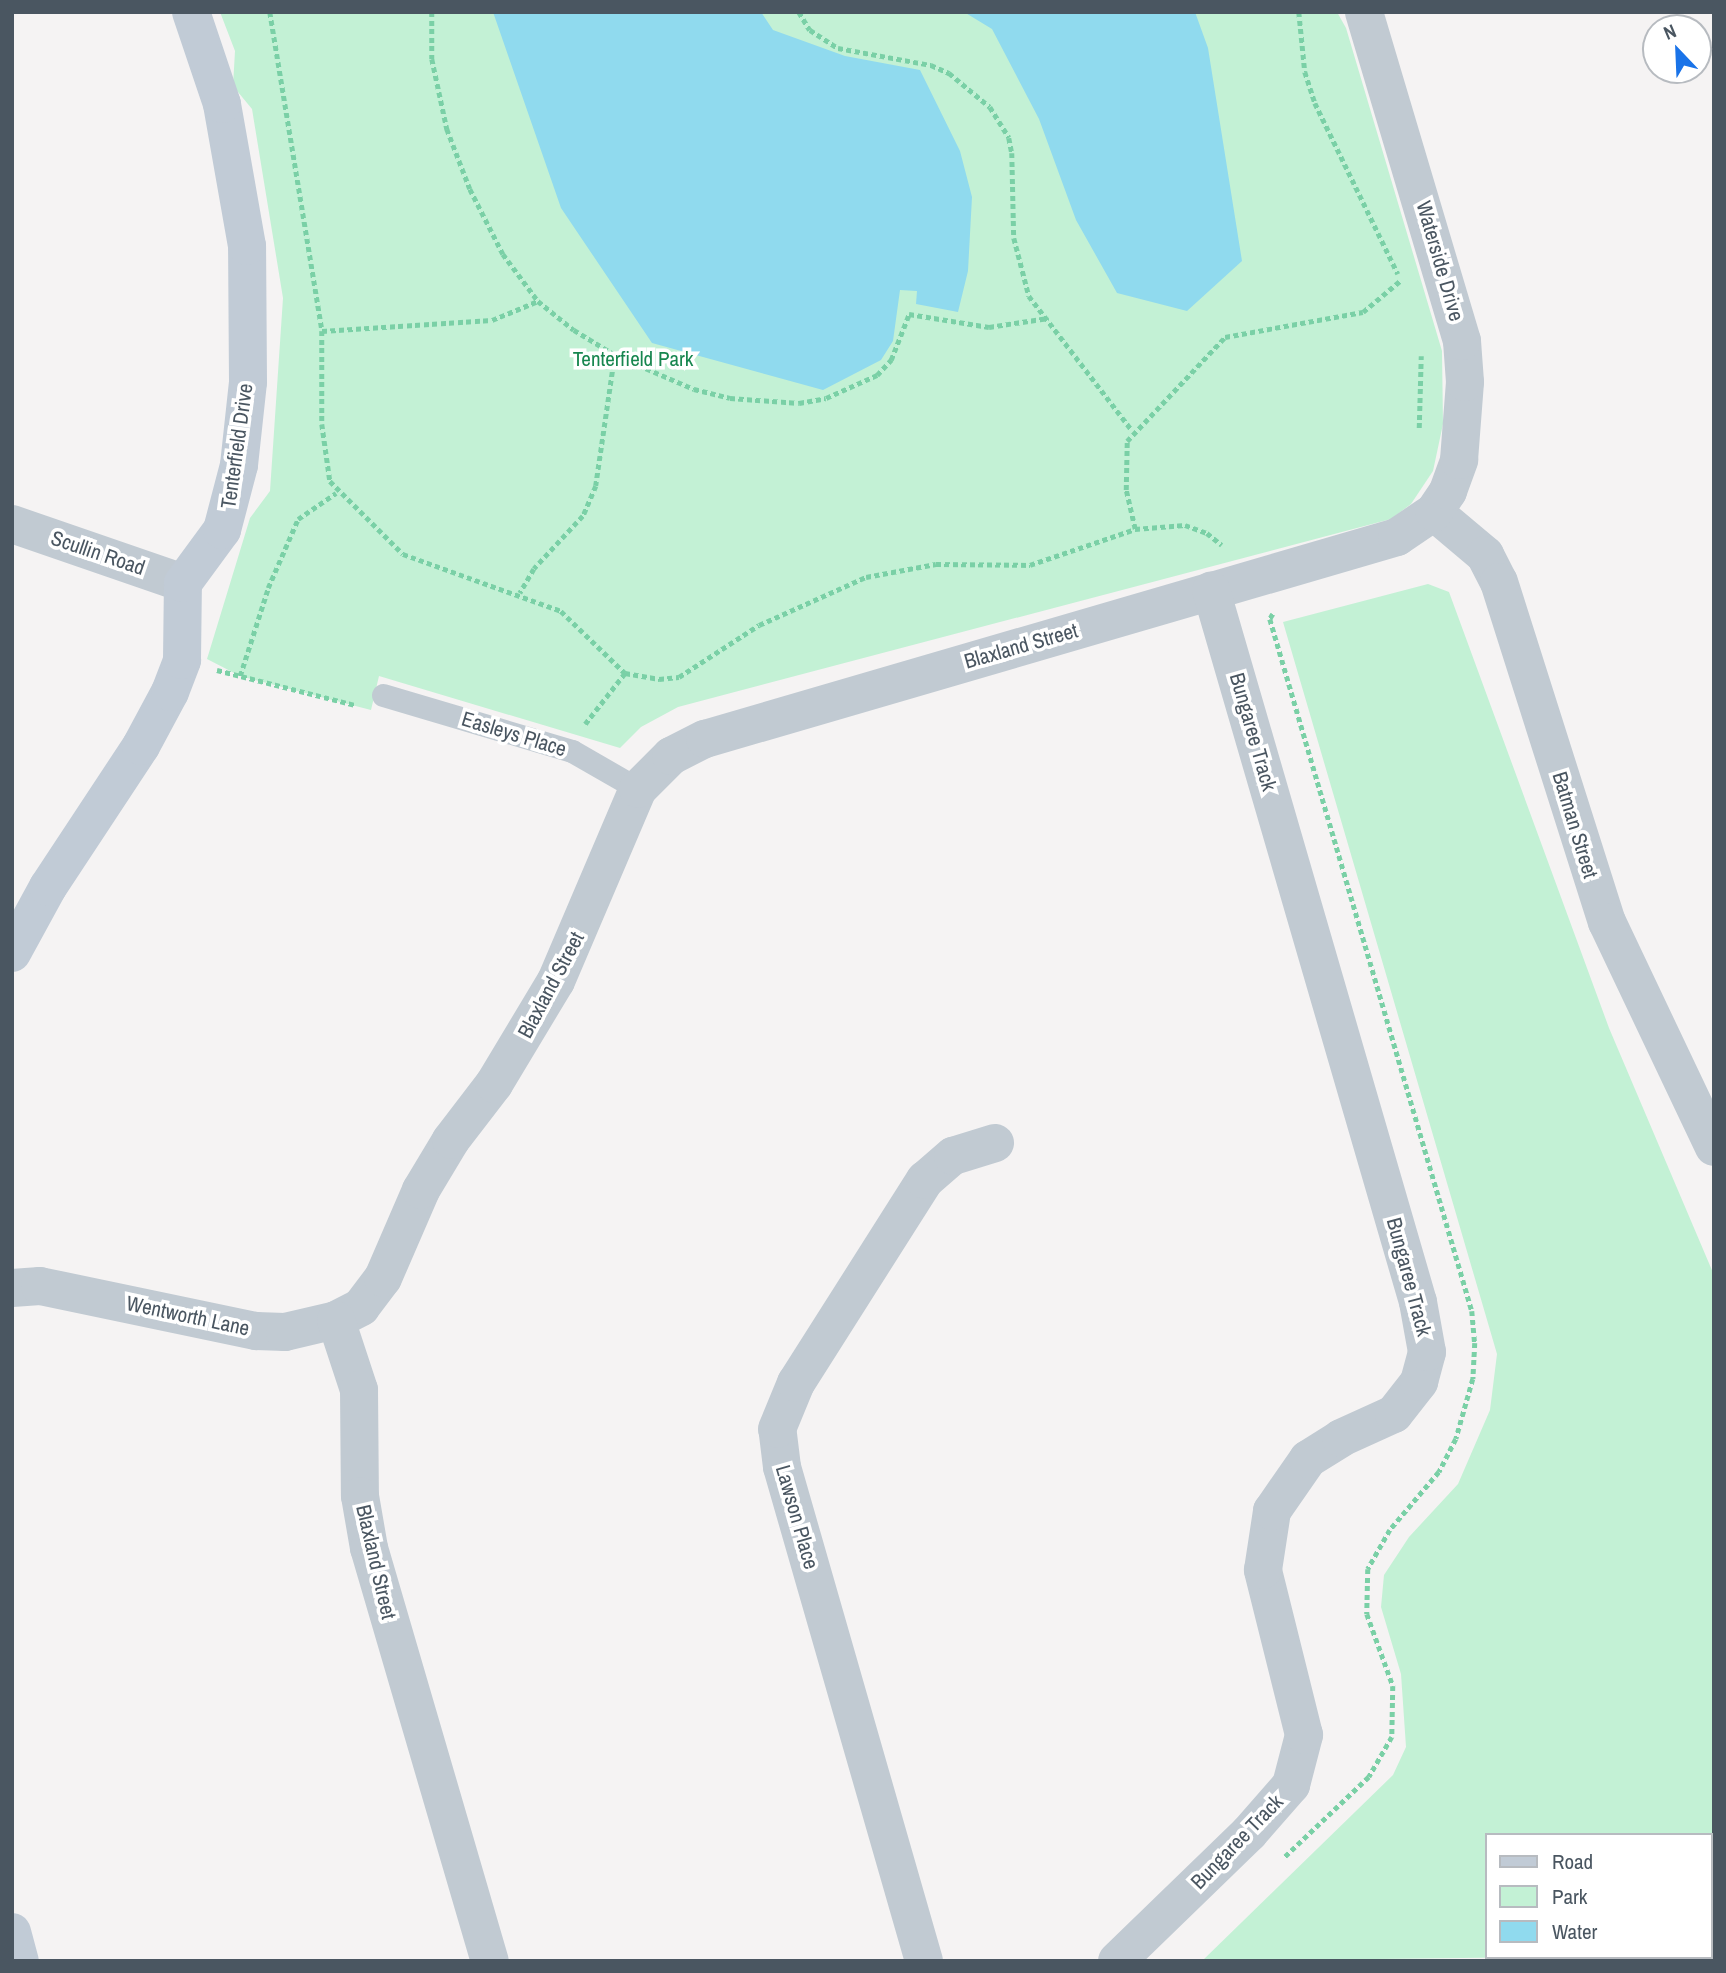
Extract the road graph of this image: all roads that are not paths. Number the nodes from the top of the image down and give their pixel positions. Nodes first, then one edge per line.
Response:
1 (191, 12) edge
2 (1364, 12) edge
3 (1434, 512) junction
4 (12, 524) edge
5 (183, 583) junction
6 (1211, 590) junction
7 (383, 695) road end
8 (638, 789) junction
9 (12, 953) edge
10 (995, 1143) dead end
11 (1714, 1147) edge
12 (22, 1282) edge
13 (336, 1320) junction
14 (12, 1933) edge
15 (20, 1961) edge
16 (490, 1961) edge
17 (924, 1961) edge
18 (1117, 1961) edge

1 - 5 street, Tenterfield Drive
2 - 3 street, Waterside Drive
3 - 6 street, Blaxland Street
3 - 11 street, Batman Street
4 - 5 street, Scullin Road
5 - 9 street
6 - 8 street, Blaxland Street
6 - 18 street, Bungaree Track
7 - 8 lane, Easleys Place
8 - 13 street, Blaxland Street
10 - 17 street, Lawson Place
12 - 13 street, Wentworth Lane
13 - 16 street, Blaxland Street
14 - 15 street

